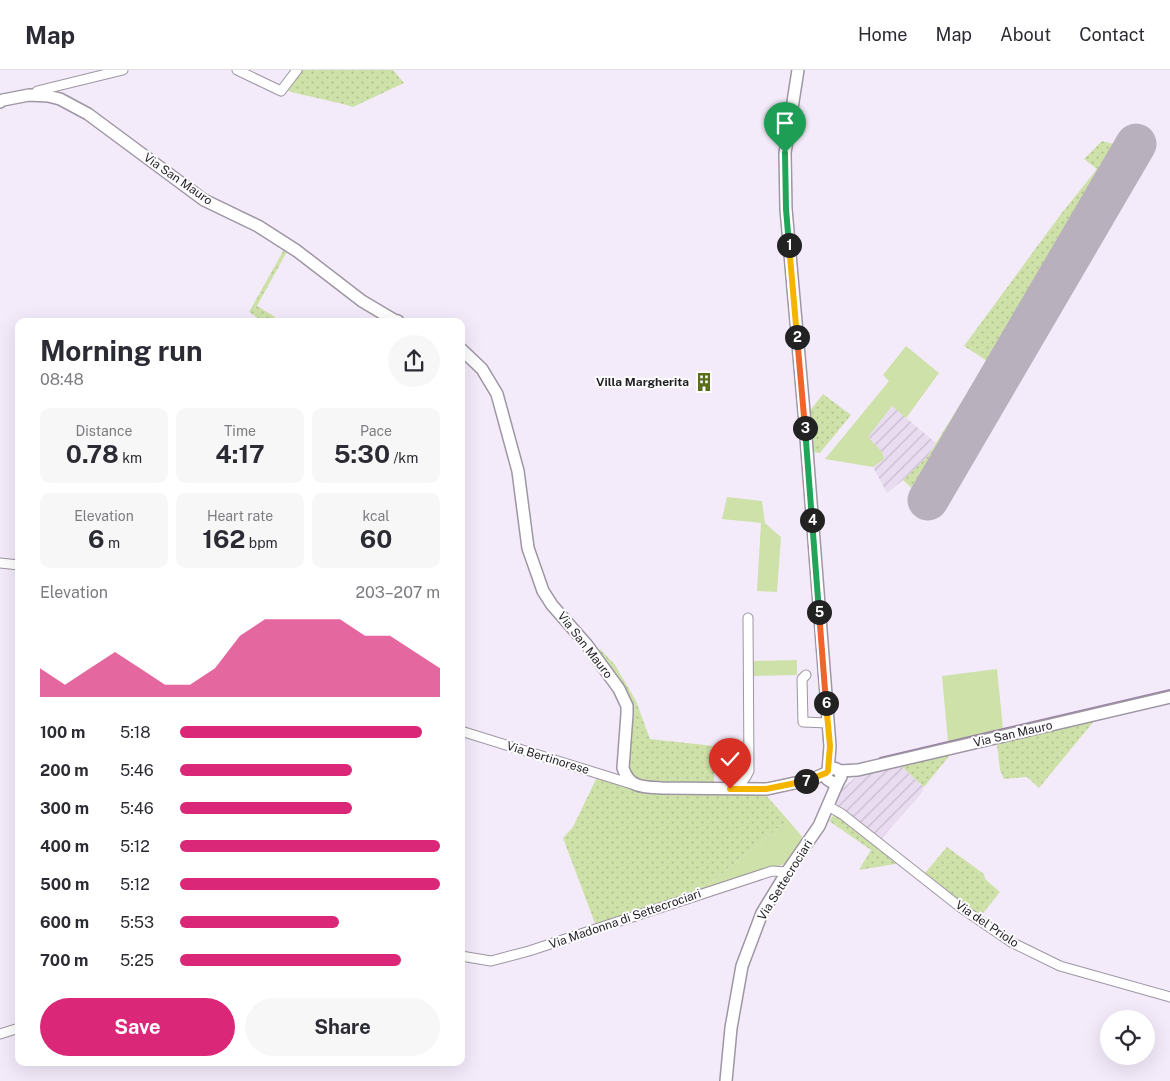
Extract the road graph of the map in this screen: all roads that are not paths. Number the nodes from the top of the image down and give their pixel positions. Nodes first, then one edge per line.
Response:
1 (123, 70) edge
2 (237, 70) edge
3 (296, 70) edge
4 (798, 70) edge
5 (36, 95) junction
6 (0, 102) edge
7 (391, 318) edge
8 (465, 353) edge
9 (0, 563) edge
10 (15, 565) edge
11 (748, 618) dead end
12 (806, 675) dead end
13 (1170, 698) edge
14 (828, 723) junction
15 (465, 732) edge
16 (830, 746) junction
17 (855, 771) junction
18 (833, 776) junction
19 (749, 781) junction
20 (635, 785) junction
21 (829, 803) junction
22 (787, 872) junction
23 (465, 957) edge
24 (1170, 997) edge
25 (15, 1029) edge
26 (0, 1034) edge
27 (726, 1081) edge

1 - 5 street
2 - 3 street
4 - 14 main road, Via Settecrociari
5 - 6 main road, Via San Mauro
5 - 7 main road, Via San Mauro
8 - 20 main road, Via San Mauro
9 - 10 street
11 - 19 street
12 - 14 street
13 - 17 main road, Via San Mauro
14 - 16 main road, Via Settecrociari
15 - 20 street, Via Bertinorese
16 - 17 main road
16 - 18 main road, Via Settecrociari
17 - 18 main road, Via San Mauro
18 - 19 main road, Via San Mauro
18 - 21 main road, Via Settecrociari
19 - 20 main road, Via San Mauro
21 - 22 main road, Via Settecrociari
21 - 24 street, Via del Priolo
22 - 23 street, Via Madonna di Settecrociari
22 - 27 main road, Via Settecrociari
25 - 26 street

